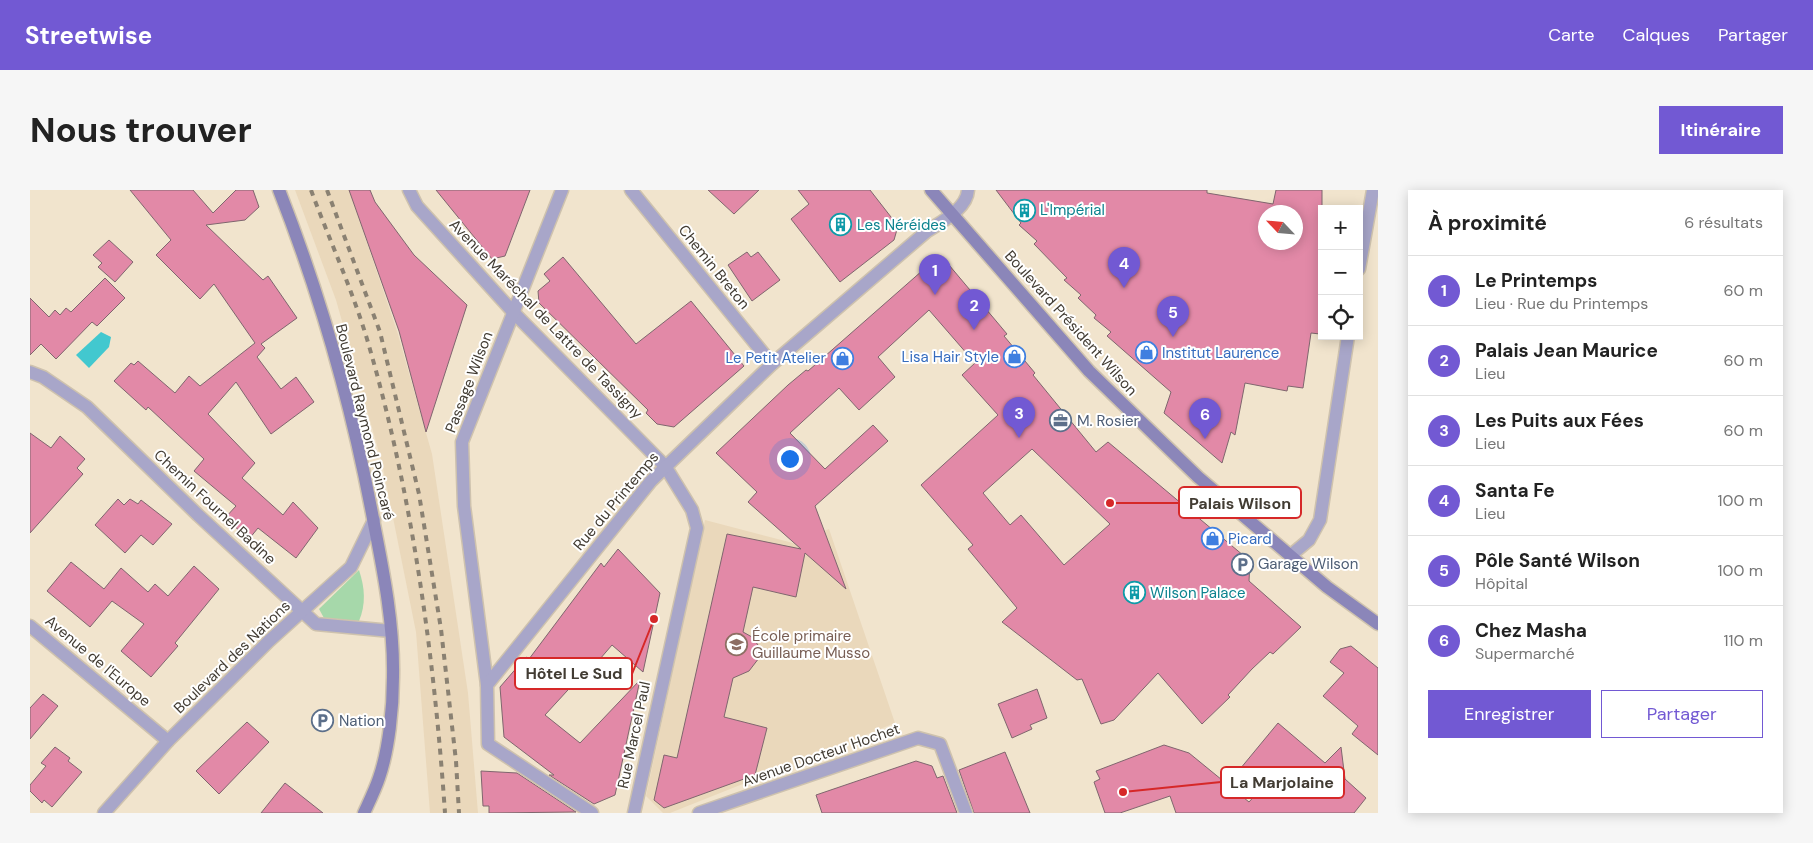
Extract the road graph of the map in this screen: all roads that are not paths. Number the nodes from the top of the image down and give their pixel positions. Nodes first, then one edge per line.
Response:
1 (279, 190) edge
2 (409, 190) edge
3 (562, 190) edge
4 (631, 190) edge
5 (931, 190) edge
6 (968, 190) edge
7 (1373, 190) edge
8 (951, 216) junction
9 (1362, 250) edge
10 (514, 313) junction
11 (1347, 340) edge
12 (772, 364) junction
13 (30, 372) edge
14 (665, 466) junction
15 (374, 520) junction
16 (1291, 556) junction
17 (303, 611) junction
18 (1378, 624) edge
19 (30, 626) edge
20 (391, 631) junction
21 (487, 684) junction
22 (168, 740) junction
23 (104, 813) edge
24 (364, 813) edge
25 (592, 813) edge
26 (634, 813) edge
27 (699, 813) edge
28 (966, 813) edge

1 - 15 main road, Boulevard Raymond Poincaré
2 - 10 street, Avenue Maréchal de Lattre de Tassigny
3 - 10 street, Passage Wilson
4 - 12 street, Chemin Breton
5 - 8 main road, Boulevard Président Wilson
6 - 8 street, Rue du Printemps
7 - 9 street
8 - 12 street, Rue du Printemps
8 - 16 main road, Boulevard Président Wilson
10 - 14 street, Avenue Maréchal de Lattre de Tassigny
10 - 21 street, Passage Wilson
11 - 16 street
12 - 14 street, Rue du Printemps
13 - 17 street, Chemin Fournel Badine
14 - 21 street, Rue du Printemps
14 - 26 street, Rue Marcel Paul
15 - 17 street, Boulevard des Nations
15 - 20 main road, Boulevard Raymond Poincaré
16 - 18 main road, Boulevard Président Wilson
17 - 20 street, Chemin Fournel Badine
17 - 22 street, Boulevard des Nations
19 - 22 street, Avenue de l'Europe
20 - 24 main road, Boulevard Raymond Poincaré
21 - 25 street
22 - 23 street, Boulevard des Nations
27 - 28 street, Avenue Docteur Hochet

